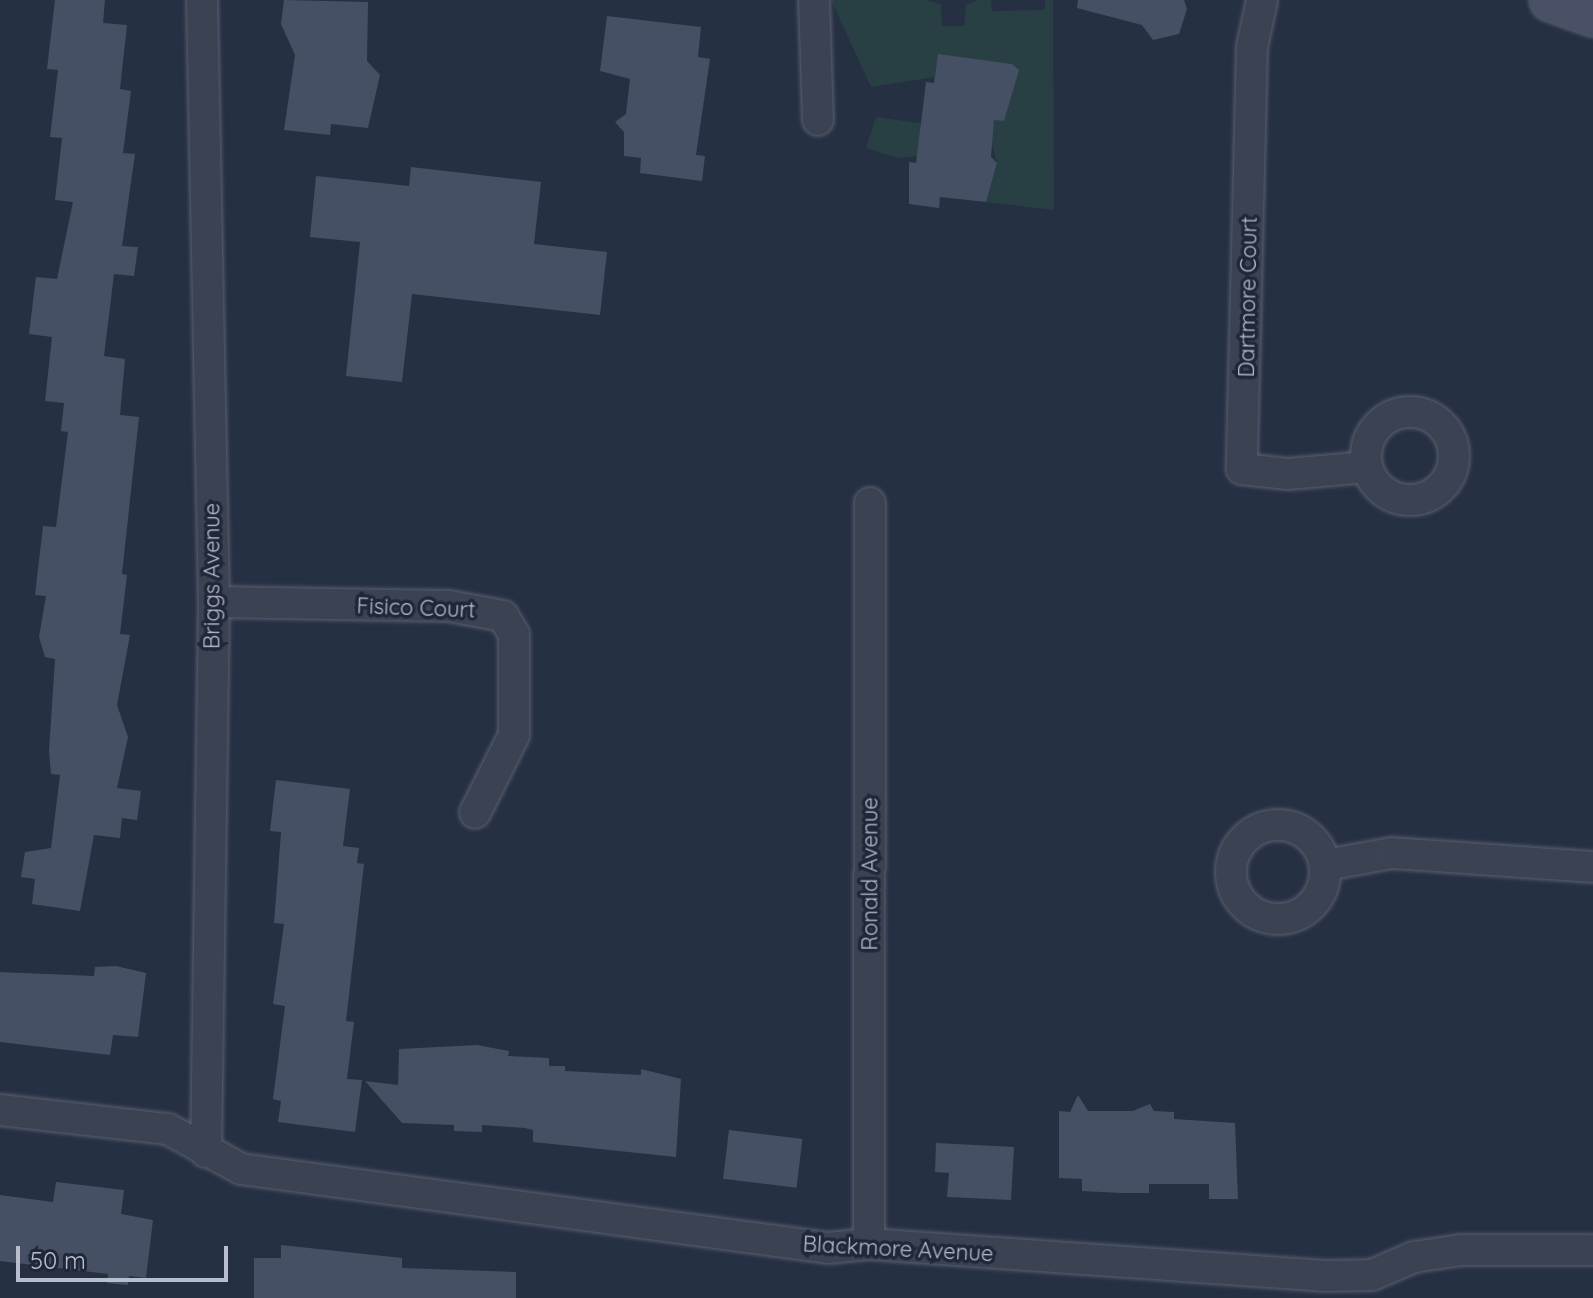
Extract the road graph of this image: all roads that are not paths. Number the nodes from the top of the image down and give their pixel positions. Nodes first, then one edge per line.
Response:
1 (202, 0) edge
2 (814, 0) edge
3 (1262, 0) edge
4 (1551, 0) edge
5 (1593, 15) edge
6 (818, 120) dead end
7 (1367, 467) dead end
8 (870, 503) dead end
9 (214, 602) junction
10 (475, 813) dead end
11 (1326, 865) dead end
12 (1593, 867) edge
13 (0, 1110) edge
14 (206, 1152) junction
15 (869, 1244) junction
16 (1593, 1250) edge

1 - 9 street, Briggs Avenue
2 - 6 street
3 - 7 street, Dartmore Court
4 - 5 street
8 - 15 street, Ronald Avenue
9 - 10 street, Fisico Court
9 - 14 street, Briggs Avenue
11 - 12 street
13 - 14 street, Blackmore Avenue
14 - 15 street, Blackmore Avenue
15 - 16 street, Blackmore Avenue

